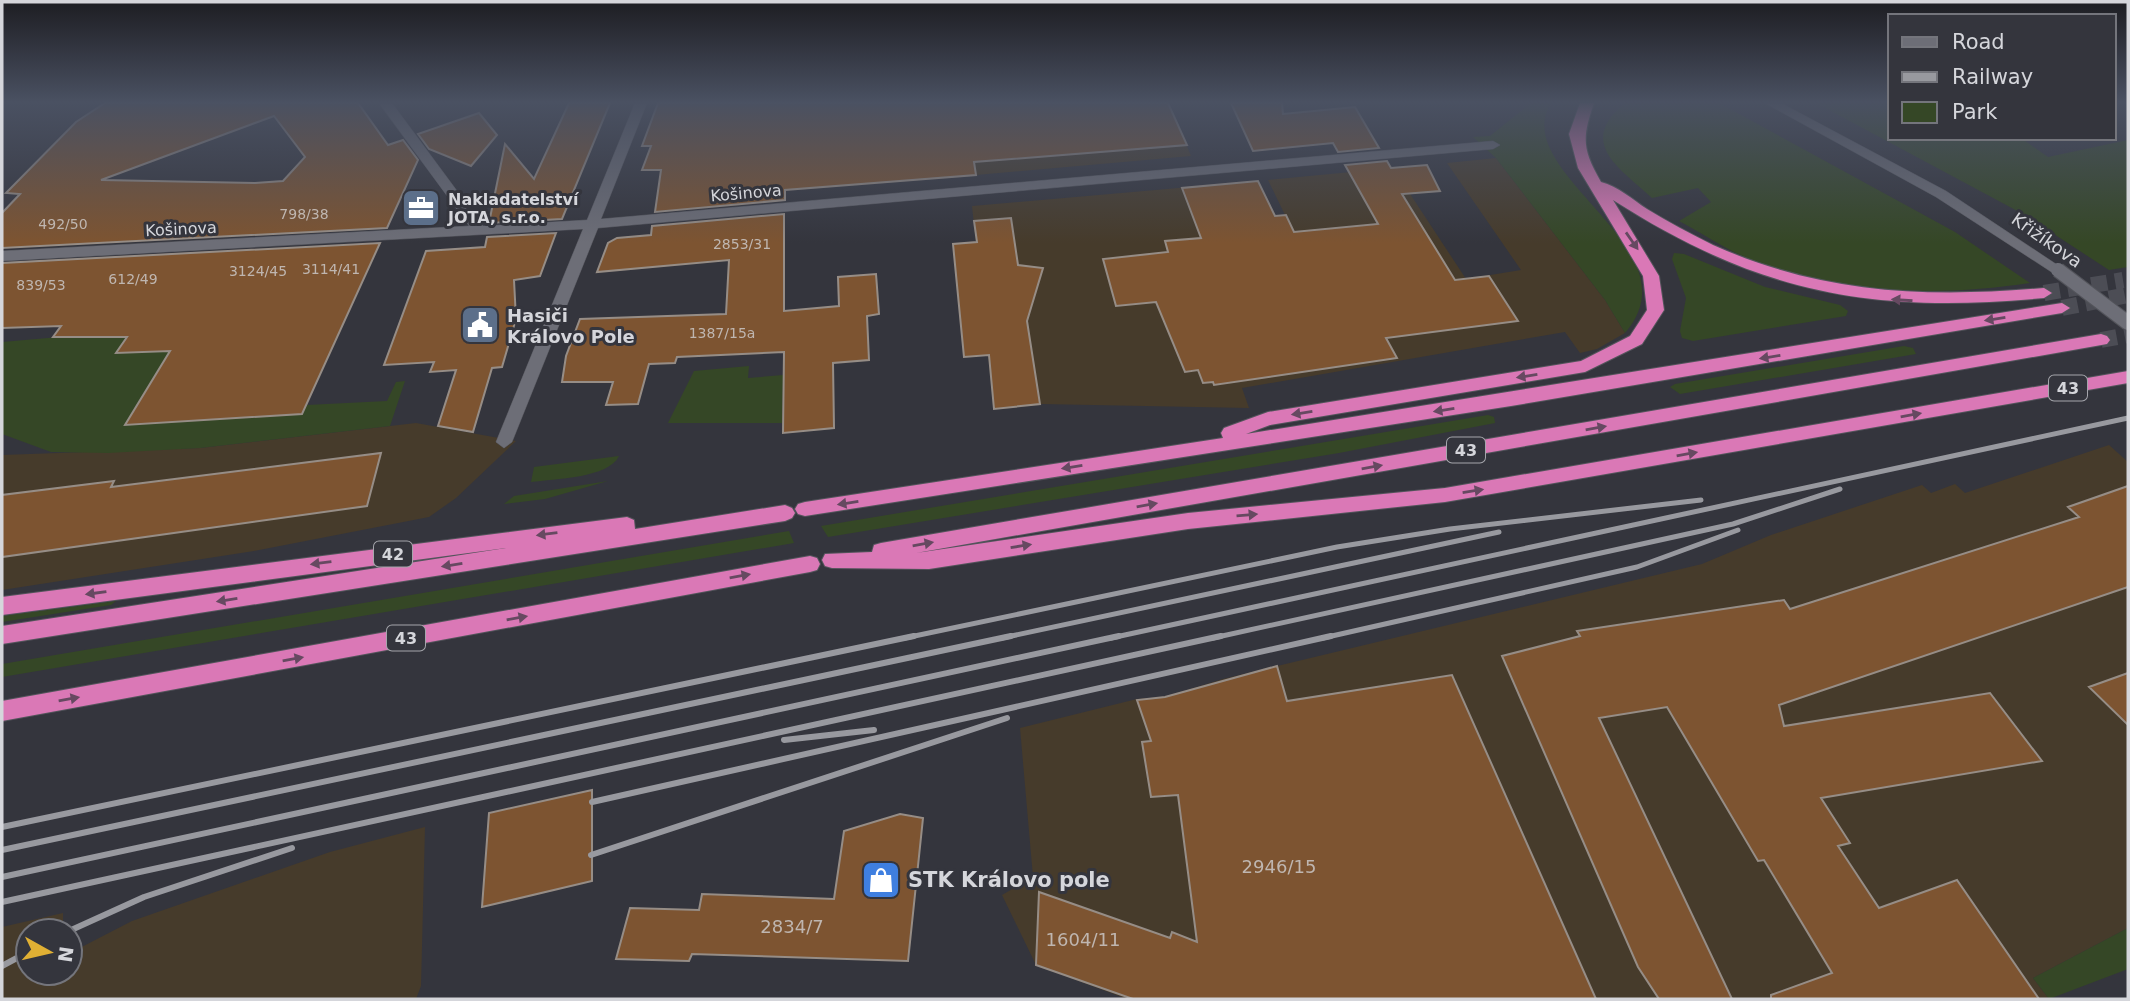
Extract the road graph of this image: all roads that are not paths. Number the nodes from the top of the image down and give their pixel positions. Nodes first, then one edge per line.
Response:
1 (420, 150) edge
2 (622, 150) edge
3 (1440, 150) edge
4 (1578, 150) edge
5 (1858, 150) edge
6 (1597, 183) junction
7 (592, 225) junction
8 (479, 230) junction
9 (2, 256) edge
10 (2044, 293) tunnel mouth
11 (2062, 308) tunnel mouth
12 (2128, 323) edge
13 (2101, 340) tunnel mouth
14 (2128, 377) edge
15 (504, 442) dead end
16 (1188, 448) junction
17 (795, 511) junction
18 (810, 564) dead end
19 (2, 606) edge
20 (2, 635) edge
21 (2, 711) edge

1 - 8 street
2 - 7 street
3 - 7 street, Košinova
4 - 6 highway
5 - 12 street, Křižíkova, bridge
10 -> 6 highway
6 -> 16 highway
7 - 8 street, Košinova
7 - 15 street
8 - 9 street, Košinova
11 -> 16 highway
13 -> 14 highway, 43
16 -> 17 highway
17 -> 19 highway, 42
17 -> 20 highway
21 -> 18 highway, 43

